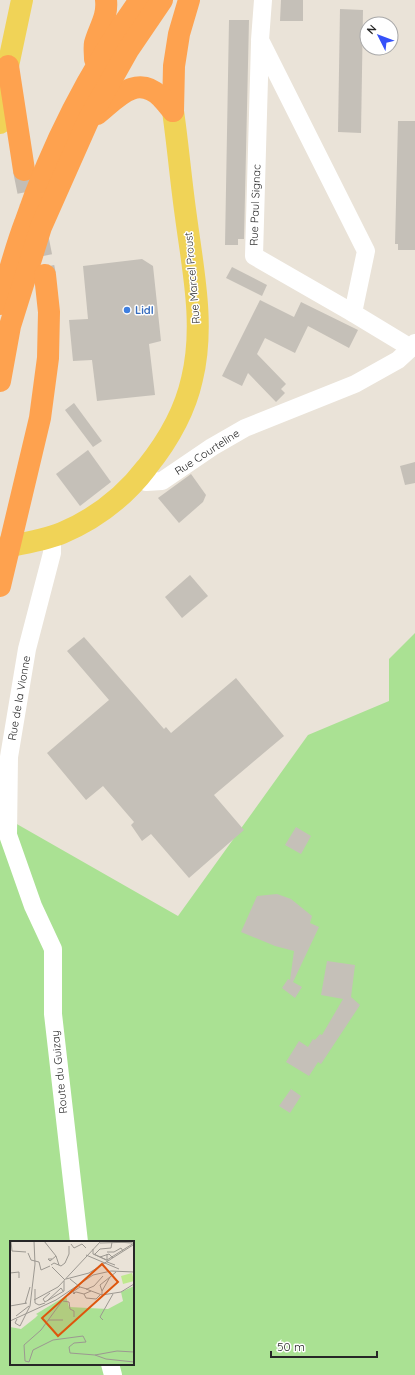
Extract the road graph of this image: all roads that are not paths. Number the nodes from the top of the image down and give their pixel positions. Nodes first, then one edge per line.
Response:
1 (22, 0) edge
2 (106, 0) edge
3 (140, 0) edge
4 (162, 0) edge
5 (189, 0) edge
6 (264, 0) edge
7 (260, 40) junction
8 (8, 66) junction
9 (94, 72) junction
10 (174, 111) junction
11 (88, 121) junction
12 (0, 122) edge
13 (24, 170) tunnel mouth
14 (45, 275) tunnel mouth
15 (0, 304) edge
16 (353, 313) junction
17 (413, 346) edge
18 (0, 381) edge
19 (139, 478) junction
20 (43, 539) junction
21 (0, 548) edge
22 (0, 586) edge
23 (33, 906) joint
24 (79, 1241) edge
25 (110, 1365) edge
26 (113, 1375) edge

1 - 8 main road
2 - 9 highway
3 - 9 highway
4 - 11 highway
5 - 10 highway
6 - 7 street, Rue Paul Signac
7 - 16 street
7 - 16 street, Rue Paul Signac
8 - 12 main road
8 - 13 highway
9 - 15 highway
10 - 11 highway
10 - 19 main road, Rue Marcel Proust
11 - 18 highway
14 - 22 highway
16 - 17 street, Rue Paul Signac
17 - 19 street, Rue Courteline
19 - 20 main road
20 - 21 main road
20 - 23 street, Rue de la Vionne
23 - 24 street, Route du Guizay
25 - 26 street

